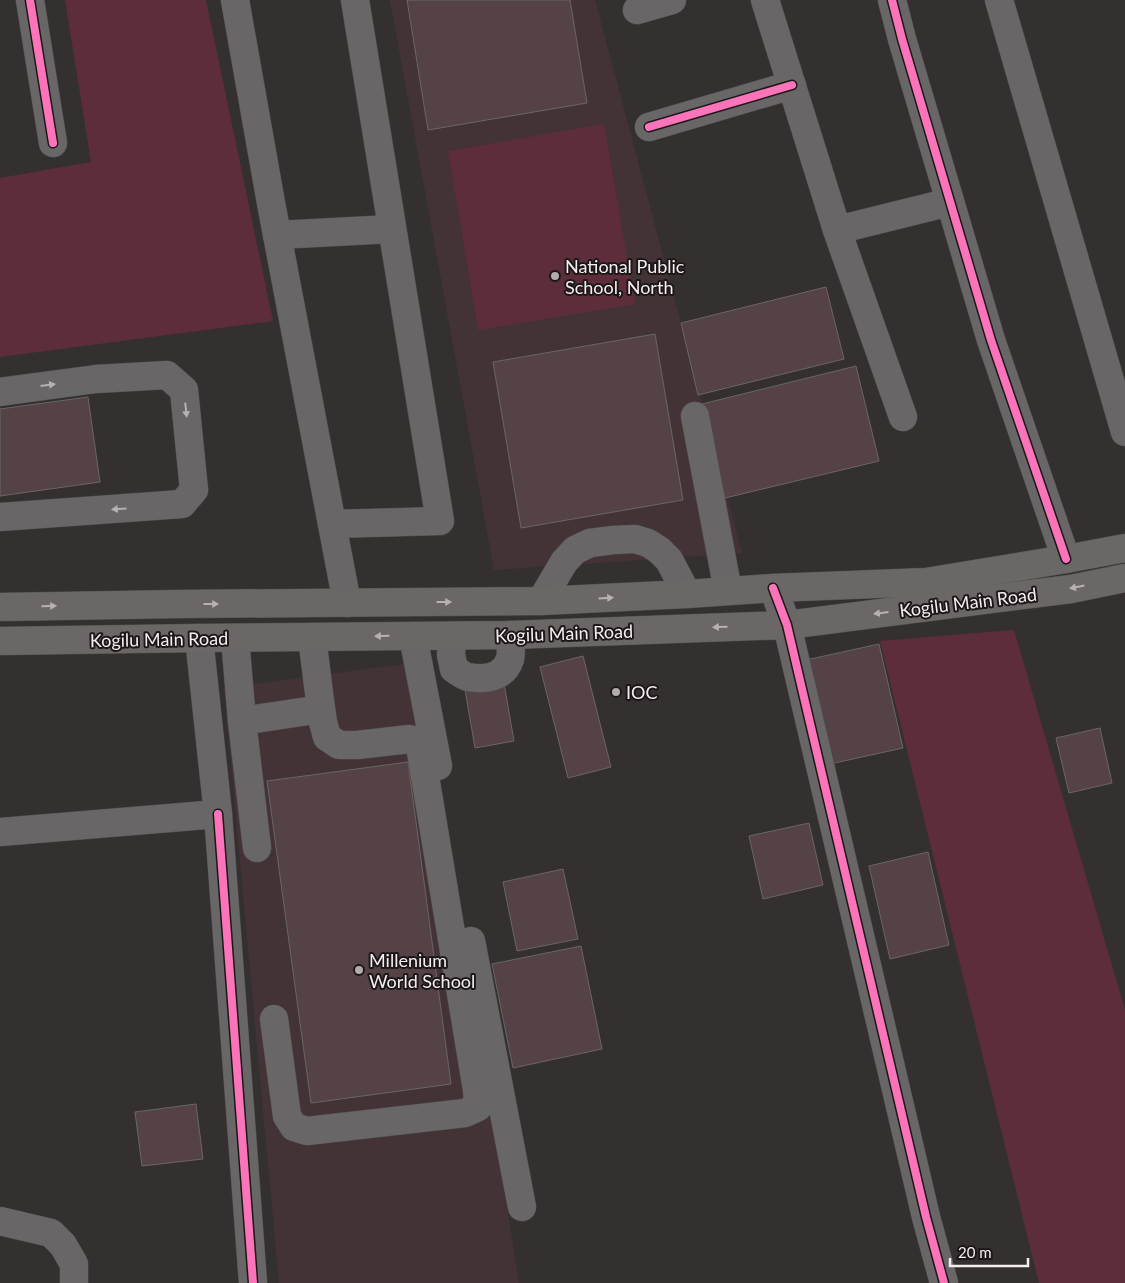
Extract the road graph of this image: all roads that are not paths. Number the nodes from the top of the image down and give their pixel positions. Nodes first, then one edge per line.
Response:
1 (30, 0) edge
2 (235, 0) edge
3 (355, 0) edge
4 (672, 0) edge
5 (765, 0) edge
6 (892, 0) edge
7 (999, 0) edge
8 (637, 10) dead end
9 (792, 85) junction
10 (649, 127) dead end
11 (54, 143) dead end
12 (950, 202) junction
13 (392, 229) junction
14 (838, 230) junction
15 (277, 235) junction
16 (0, 392) edge
17 (696, 416) dead end
18 (903, 417) dead end
19 (1125, 432) edge
20 (0, 517) edge
21 (332, 524) junction
22 (1125, 548) edge
23 (1066, 560) junction
24 (1125, 578) edge
25 (773, 588) junction
26 (728, 591) junction
27 (687, 594) junction
28 (541, 601) junction
29 (347, 603) junction
30 (0, 607) edge
31 (787, 625) junction
32 (510, 635) junction
33 (413, 636) junction
34 (452, 636) junction
35 (312, 637) junction
36 (199, 638) junction
37 (235, 638) junction
38 (0, 641) edge
39 (320, 709) junction
40 (242, 721) junction
41 (218, 814) junction
42 (0, 832) edge
43 (257, 848) dead end
44 (274, 1019) dead end
45 (522, 1207) dead end
46 (0, 1221) edge
47 (74, 1283) edge
48 (253, 1283) edge
49 (944, 1283) edge

1 - 11 street
2 - 15 street
3 - 13 street
4 - 8 street
5 - 9 street
6 - 12 street
7 - 19 street
9 - 10 street
9 - 14 street
12 - 14 street
12 - 23 street
13 - 15 street
13 - 21 street
14 - 18 street
15 - 21 street
16 -> 20 street
17 - 26 street
21 - 29 street
22 - 23 main road, Kogilu Main Road
23 - 25 main road, Kogilu Main Road
24 -> 31 main road, Kogilu Main Road
25 - 26 main road, Kogilu Main Road
25 - 31 street
26 - 27 main road, Kogilu Main Road
28 -> 27 main road, Kogilu Main Road
27 - 28 street
29 -> 28 main road, Kogilu Main Road
30 -> 29 main road, Kogilu Main Road
31 -> 32 main road, Kogilu Main Road
31 - 49 street
32 - 34 main road, Kogilu Main Road
32 - 34 street
33 - 34 main road, Kogilu Main Road
33 -> 35 main road, Kogilu Main Road
33 - 45 street
35 - 37 main road, Kogilu Main Road
35 - 39 street
36 - 37 main road, Kogilu Main Road
36 - 38 main road, Kogilu Main Road
36 - 41 street
37 - 40 street
39 - 40 street
39 - 44 street
40 - 43 street
41 - 42 street
41 - 48 street
46 - 47 street

